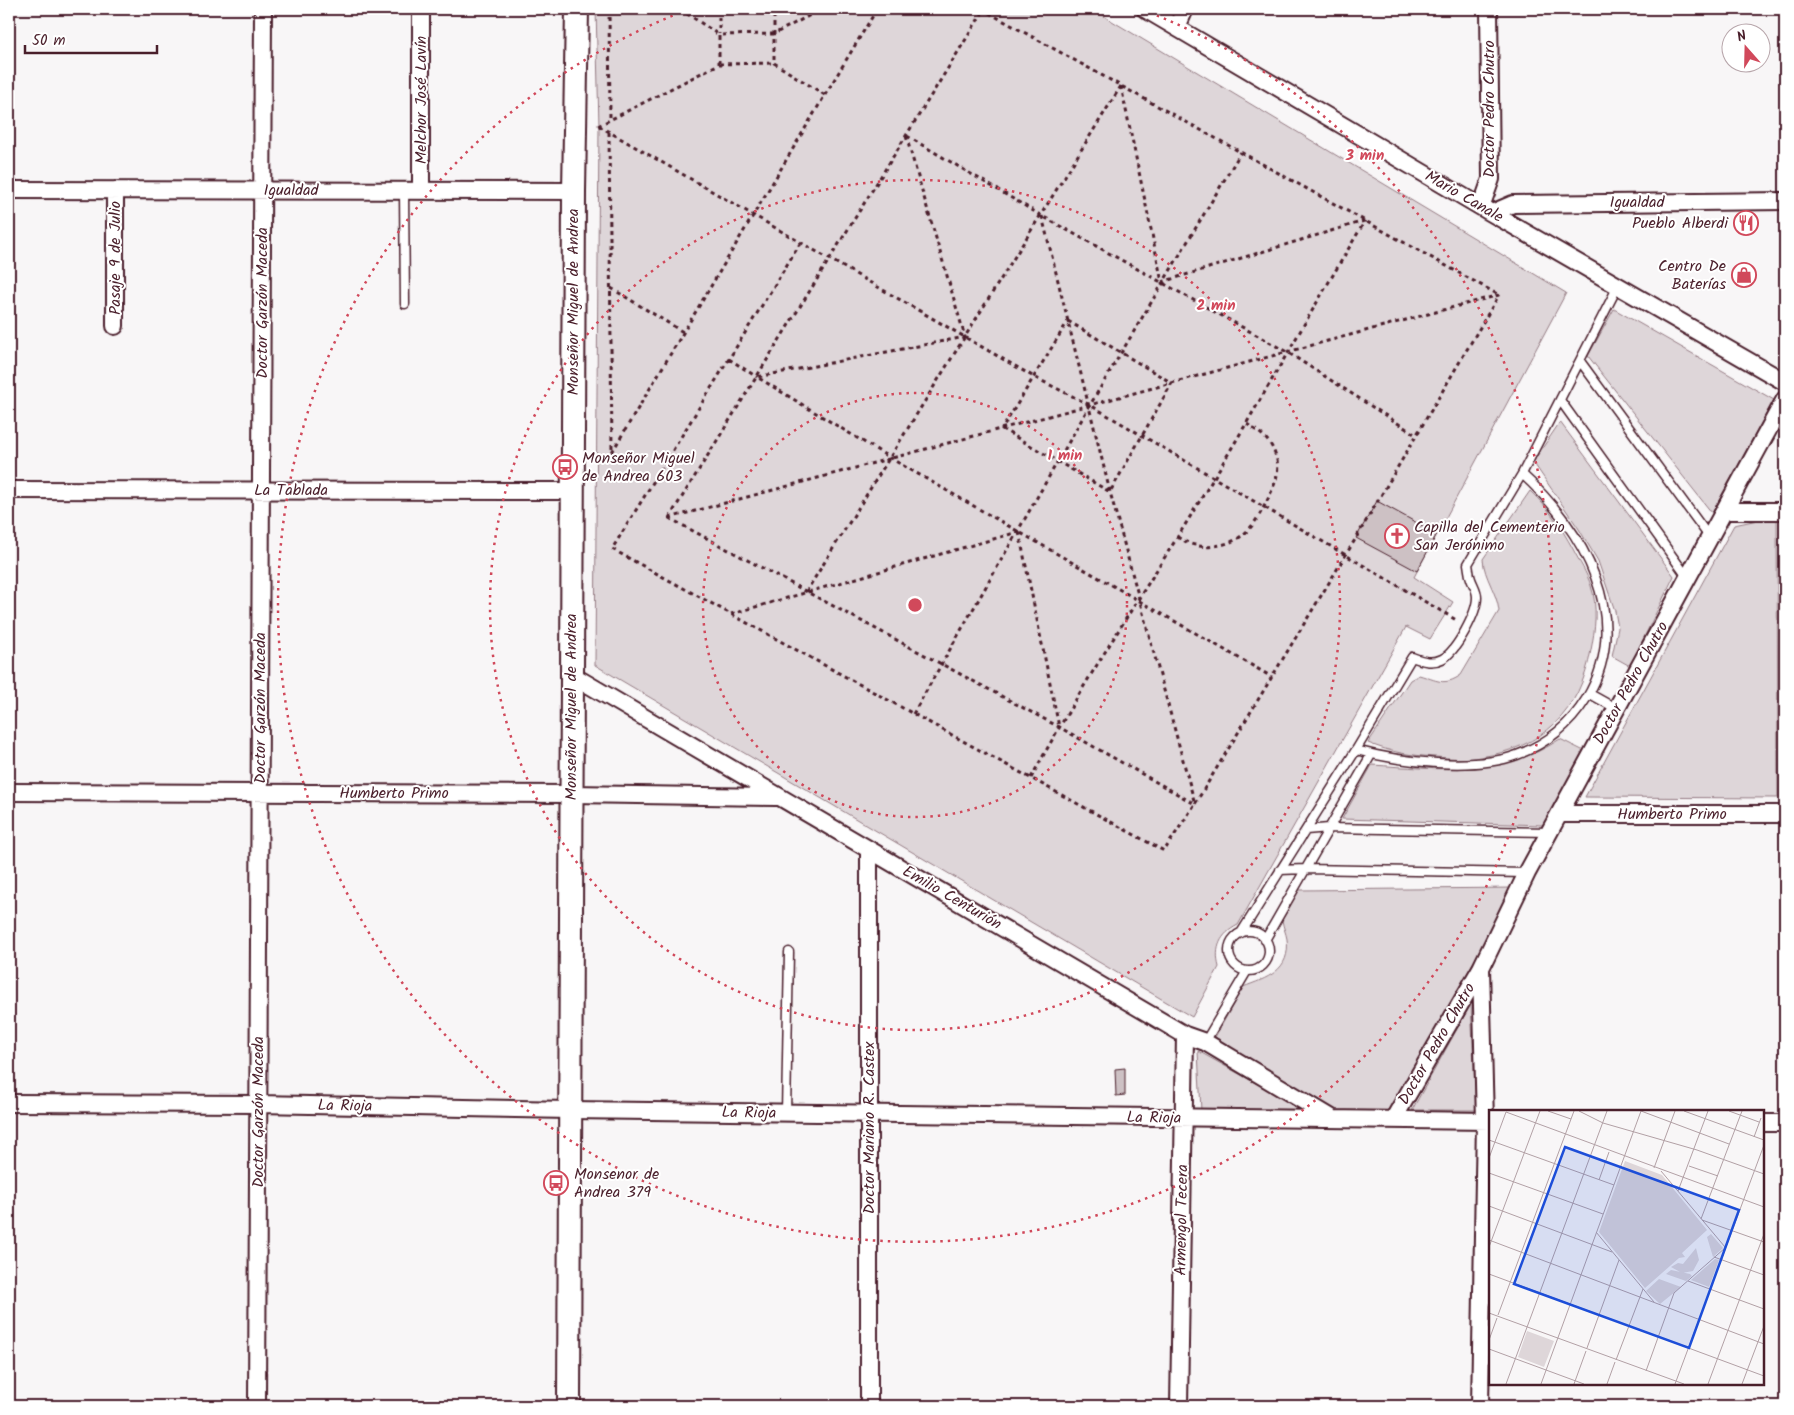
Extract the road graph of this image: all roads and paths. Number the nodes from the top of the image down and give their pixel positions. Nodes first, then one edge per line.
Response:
1 (263, 9) edge
2 (421, 9) edge
3 (576, 9) edge
4 (609, 9) edge
5 (680, 9) edge
6 (719, 9) edge
7 (774, 9) edge
8 (822, 9) edge
9 (877, 9) edge
10 (983, 9) edge
11 (1144, 9) edge
12 (1185, 9) edge
13 (1488, 9) edge
14 (1176, 27) junction
15 (774, 34) junction
16 (720, 35) junction
17 (774, 63) junction
18 (719, 64) junction
19 (1121, 86) junction
20 (824, 95) junction
21 (610, 120) junction
22 (610, 132) junction
23 (906, 136) junction
24 (1241, 152) junction
25 (9, 190) edge
26 (115, 190) junction
27 (262, 190) junction
28 (404, 190) junction
29 (421, 190) junction
30 (574, 191) junction
31 (1785, 201) edge
32 (1486, 210) junction
33 (753, 214) junction
34 (1042, 216) junction
35 (1365, 221) junction
36 (801, 242) junction
37 (830, 258) junction
38 (1162, 282) junction
39 (1618, 286) junction
40 (611, 288) junction
41 (1499, 295) junction
42 (404, 304) dead end
43 (1068, 320) junction
44 (116, 326) dead end
45 (683, 332) junction
46 (966, 337) junction
47 (1287, 352) junction
48 (1122, 353) junction
49 (729, 359) junction
50 (1580, 362) junction
51 (757, 376) junction
52 (1034, 377) junction
53 (1785, 382) edge
54 (1172, 383) junction
55 (1785, 399) edge
56 (1560, 400) junction
57 (1090, 405) junction
58 (1247, 424) junction
59 (1002, 429) junction
60 (1416, 435) junction
61 (1143, 436) junction
62 (890, 458) junction
63 (1058, 462) junction
64 (1522, 474) junction
65 (1214, 478) junction
66 (9, 490) edge
67 (261, 490) junction
68 (572, 491) junction
69 (1110, 492) junction
70 (1264, 507) junction
71 (1725, 511) junction
72 (1785, 511) edge
73 (669, 518) junction
74 (1019, 532) junction
75 (1178, 537) junction
76 (1710, 538) junction
77 (1346, 555) junction
78 (1688, 578) junction
79 (806, 592) junction
80 (1139, 600) junction
81 (731, 614) junction
82 (1467, 626) junction
83 (942, 665) junction
84 (572, 675) junction
85 (1272, 678) junction
86 (1590, 694) junction
87 (1617, 709) junction
88 (913, 714) junction
89 (1058, 727) junction
90 (1356, 750) junction
91 (1371, 754) junction
92 (1031, 778) junction
93 (9, 792) edge
94 (260, 793) junction
95 (571, 794) junction
96 (778, 797) junction
97 (1195, 804) junction
98 (1560, 814) junction
99 (1785, 814) edge
100 (1329, 828) junction
101 (1306, 830) junction
102 (1550, 832) junction
103 (869, 850) junction
104 (1305, 869) junction
105 (1280, 870) junction
106 (1527, 873) junction
107 (1241, 933) junction
108 (1265, 940) junction
109 (789, 952) dead end
110 (1481, 968) junction
111 (1247, 971) junction
112 (1185, 1034) junction
113 (1205, 1042) junction
114 (9, 1103) edge
115 (258, 1104) junction
116 (570, 1110) junction
117 (786, 1113) junction
118 (869, 1114) junction
119 (1183, 1118) junction
120 (1334, 1120) junction
121 (1393, 1120) junction
122 (1488, 1121) edge
123 (1764, 1123) edge
124 (1785, 1123) edge
125 (257, 1406) edge
126 (569, 1406) edge
127 (869, 1406) edge
128 (1179, 1406) edge
129 (1480, 1406) edge

1 - 27 street, Doctor Garzón Maceda
2 - 29 street, Melchor José Lavín
3 - 30 main road, Monseñor Miguel de Andrea
4 - 21 path
5 - 16 path
6 - 16 path
7 - 15 path
8 - 15 path
9 - 20 path
10 - 19 path
10 - 23 path
11 - 14 street, Mario Canale
12 - 14 street
13 - 32 street, Doctor Pedro Chutro
14 - 32 street, Mario Canale
15 - 16 path
15 - 17 path
16 - 18 path
17 - 18 path
17 - 20 path
18 - 21 path
19 - 24 path
19 - 34 path
19 - 38 path
20 - 33 path
21 - 22 path
22 - 33 path
22 - 40 path
23 - 34 path
23 - 37 path
23 - 46 path
24 - 35 path
24 - 38 path
25 - 26 street, Igualdad
26 - 27 street, Igualdad
26 - 44 street, Pasaje 9 de Julio
27 - 28 street, Igualdad
27 - 67 street, Doctor Garzón Maceda
28 - 29 street, Igualdad
28 - 42 lane
29 - 30 street, Igualdad
30 - 68 main road, Monseñor Miguel de Andrea
31 - 32 street, Igualdad
32 - 39 street, Mario Canale
33 - 36 path
33 - 45 path
34 - 38 path
34 - 43 path
34 - 46 path
35 - 38 path
35 - 41 path
35 - 47 path
36 - 37 path
36 - 49 path
37 - 46 path
37 - 51 path
38 - 47 path
38 - 48 path
39 - 50 lane
39 - 53 street, Mario Canale
40 - 45 path
40 - 45 path
41 - 47 path
41 - 60 path
43 - 48 path
43 - 52 path
43 - 57 path
46 - 51 path
46 - 52 path
46 - 62 path
47 - 54 path
47 - 58 path
47 - 60 path
48 - 54 path
48 - 57 path
49 - 51 path
49 - 81 path
50 - 56 lane
50 - 76 lane
51 - 62 path
51 - 73 path
52 - 57 path
52 - 59 path
54 - 57 path
54 - 61 path
55 - 71 street, Doctor Pedro Chutro
56 - 64 lane
56 - 78 lane
57 - 59 path
57 - 61 path
57 - 63 path
57 - 69 path
58 - 65 path
58 - 70 path
59 - 62 path
59 - 63 path
60 - 77 path
61 - 65 path
61 - 69 path
62 - 73 path
62 - 74 path
62 - 79 path
63 - 69 path
63 - 74 path
64 - 82 lane
64 - 86 lane
65 - 70 path
65 - 75 path
66 - 67 street, La Tablada
67 - 68 street, La Tablada
67 - 94 street, Doctor Garzón Maceda
68 - 84 main road, Monseñor Miguel de Andrea
69 - 80 path
70 - 75 path
70 - 77 path
71 - 72 street
71 - 76 street, Doctor Pedro Chutro
73 - 79 path
74 - 79 path
74 - 80 path
74 - 83 path
74 - 89 path
75 - 80 path
76 - 78 street, Doctor Pedro Chutro
77 - 82 path
77 - 85 path
78 - 87 street, Doctor Pedro Chutro
79 - 81 path
79 - 83 path
80 - 85 path
80 - 89 path
80 - 97 path
81 - 88 path
82 - 90 lane
83 - 88 path
83 - 89 path
84 - 95 main road, Monseñor Miguel de Andrea
84 - 96 street, Emilio Centurión
85 - 97 path
86 - 87 lane
86 - 91 lane
87 - 98 street, Doctor Pedro Chutro
88 - 92 path
89 - 92 path
89 - 97 path
90 - 91 lane
90 - 101 lane
91 - 100 lane
92 - 97 path
93 - 94 street, Humberto Primo
94 - 95 street, Humberto Primo
94 - 115 street, Doctor Garzón Maceda
95 - 96 street, Humberto Primo
95 - 116 main road, Monseñor Miguel de Andrea
96 - 103 street, Emilio Centurión
98 - 99 street, Humberto Primo
98 - 102 street, Doctor Pedro Chutro
100 - 101 lane
100 - 102 lane
100 - 104 lane
101 - 105 lane
102 - 106 street, Doctor Pedro Chutro
103 - 112 street, Emilio Centurión
103 - 118 street, Doctor Mariano R. Castex
104 - 105 lane
104 - 106 lane
104 - 108 lane
105 - 107 lane
106 - 110 street, Doctor Pedro Chutro
107 - 108 lane
107 - 111 lane
108 - 111 lane
109 - 117 lane
110 - 121 street, Doctor Pedro Chutro
110 - 122 street, Doctor Pedro Chutro
111 - 113 lane
112 - 113 street, Emilio Centurión
112 - 119 street, Armengol Tecera
113 - 120 street, Emilio Centurión
114 - 115 street, La Rioja
115 - 116 street, La Rioja
115 - 125 street, Doctor Garzón Maceda
116 - 117 street, La Rioja
116 - 126 main road, Monseñor Miguel de Andrea
117 - 118 street, La Rioja
118 - 119 street, La Rioja
118 - 127 street, Doctor Mariano R. Castex
119 - 120 street, La Rioja
119 - 128 street, Armengol Tecera
120 - 121 street, La Rioja
121 - 122 street, La Rioja
122 - 129 street, Doctor Pedro Chutro
123 - 124 street

